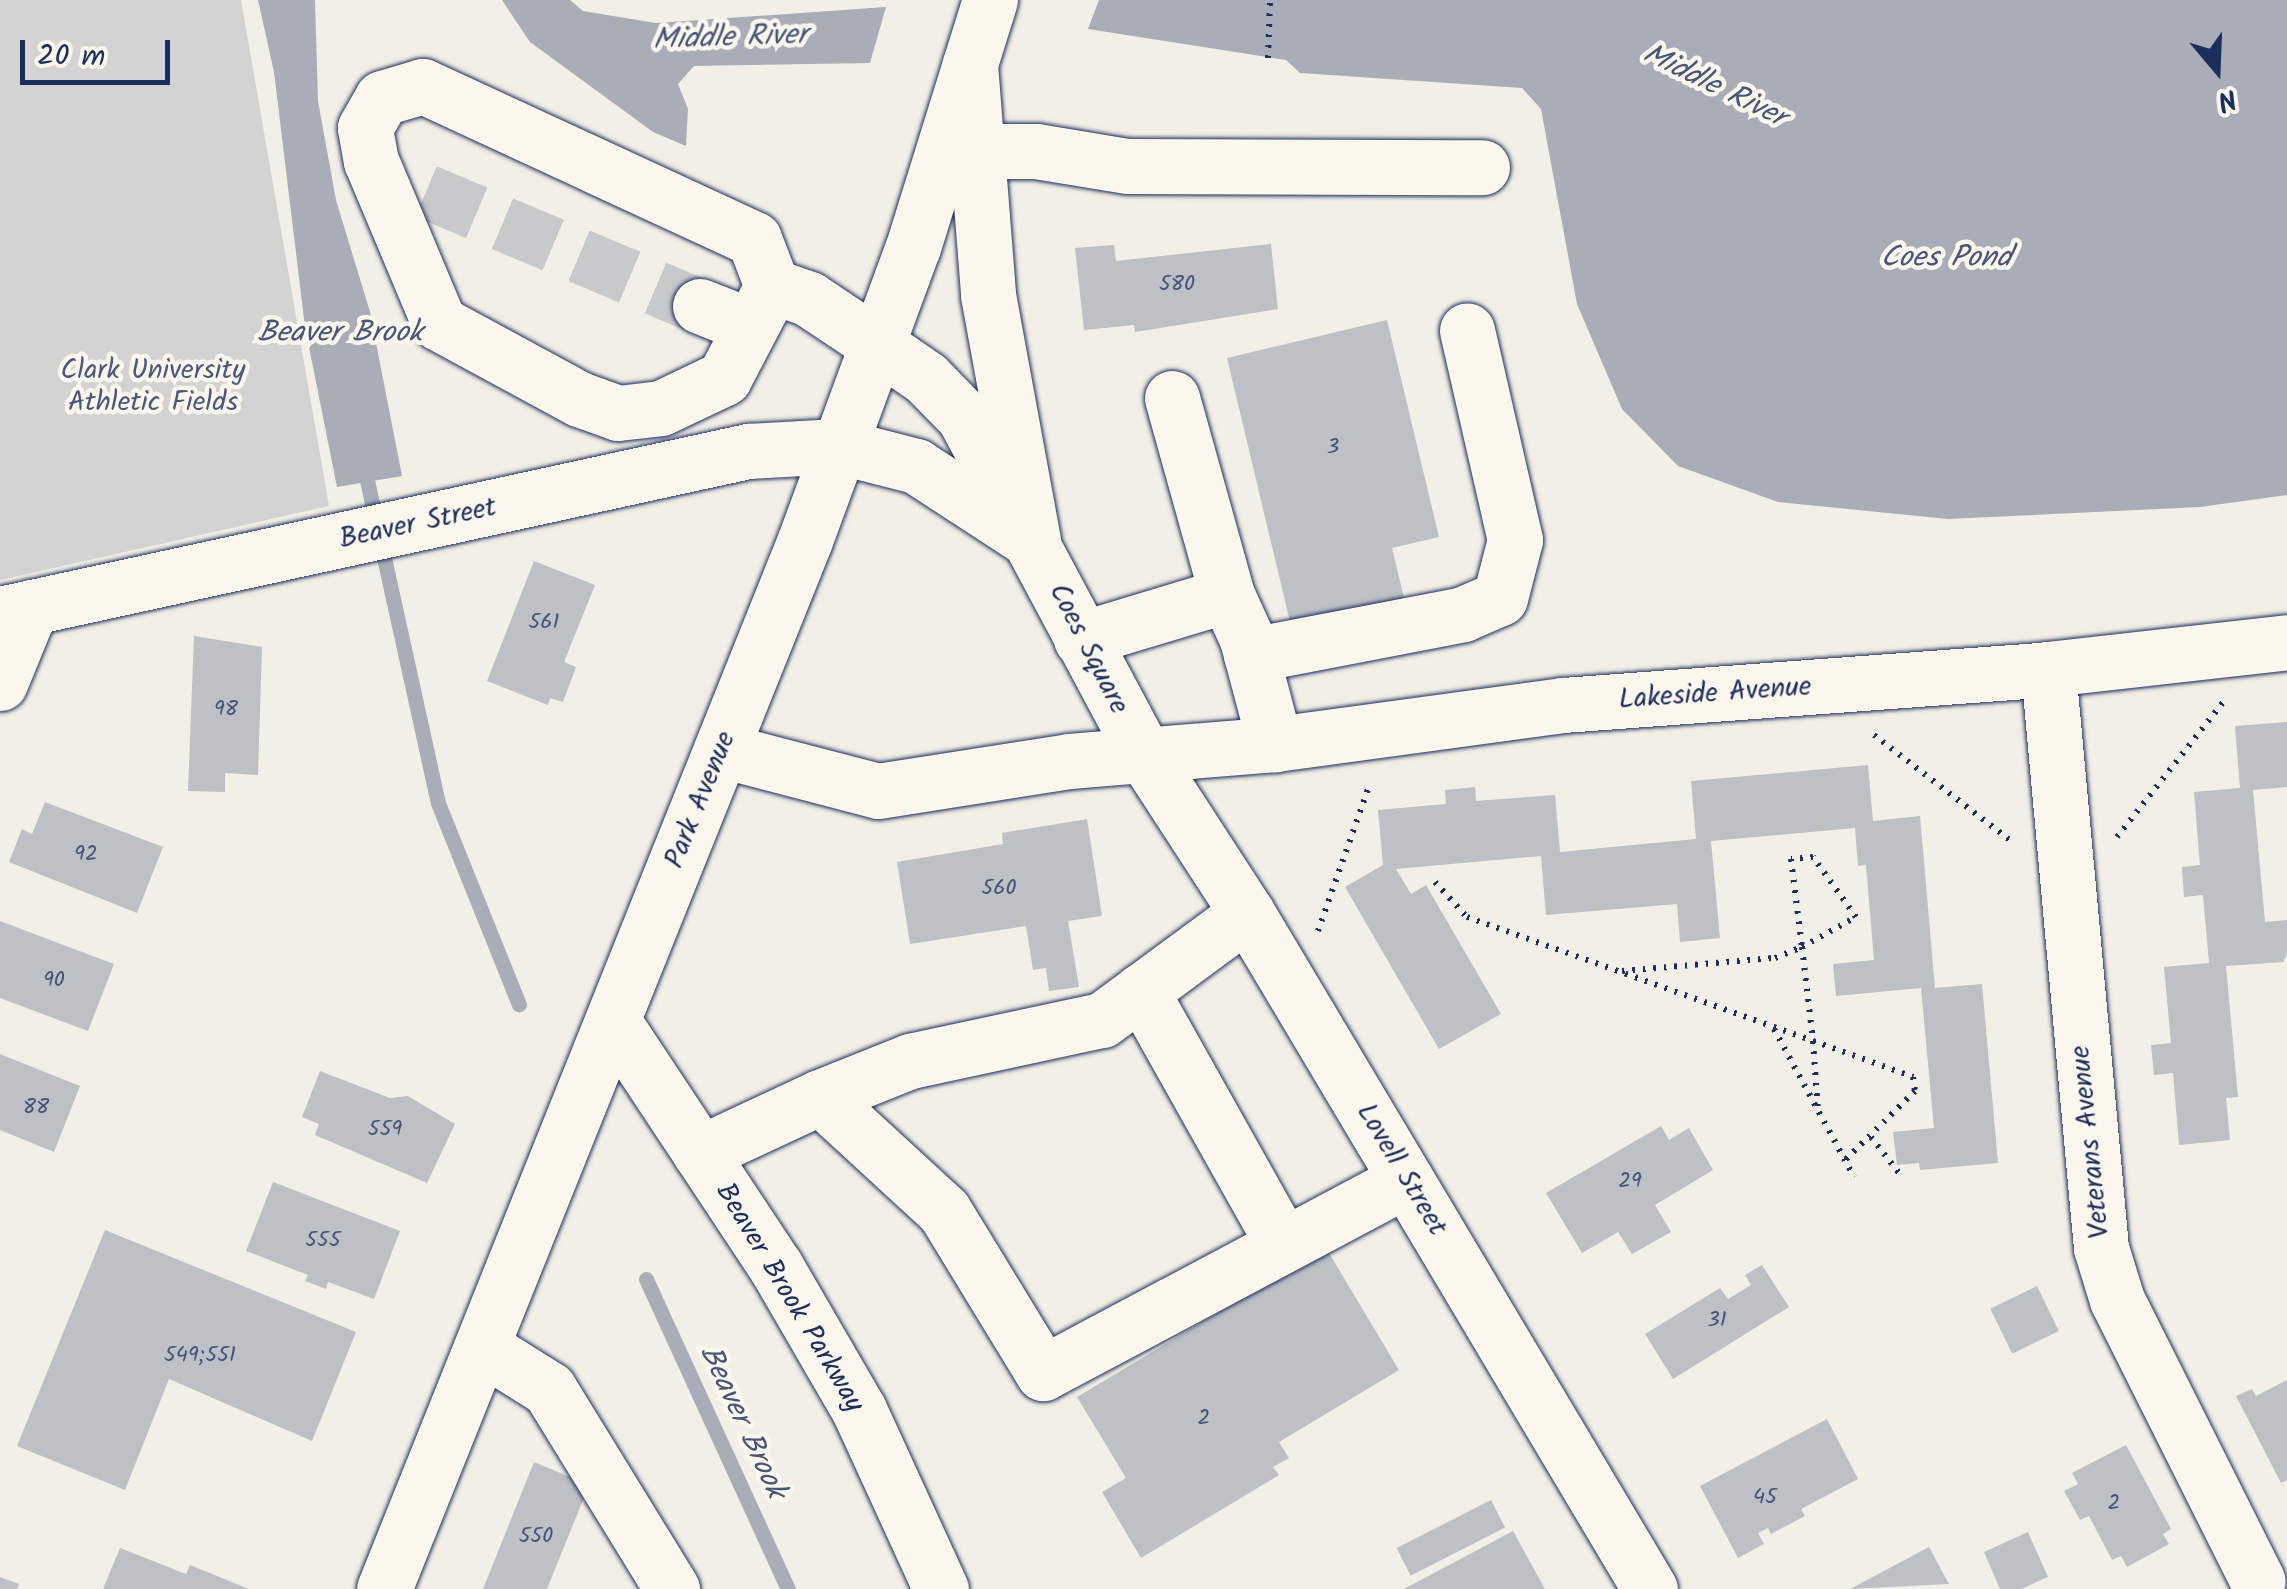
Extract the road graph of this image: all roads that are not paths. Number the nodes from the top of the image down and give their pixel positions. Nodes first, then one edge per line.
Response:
1 (990, 0) edge
2 (970, 64) junction
3 (977, 151) junction
4 (371, 161) junction
5 (1482, 166) dead end
6 (426, 191) tunnel mouth
7 (740, 306) junction
8 (1467, 330) dead end
9 (878, 344) junction
10 (579, 398) junction
11 (1172, 398) dead end
12 (838, 446) junction
13 (602, 484) junction
14 (1033, 541) junction
15 (1227, 595) junction
16 (15, 610) edge
17 (1082, 639) junction
18 (2287, 642) edge
19 (1251, 655) junction
20 (2048, 669) junction
21 (0, 683) edge
22 (1275, 744) junction
23 (721, 750) junction
24 (1145, 756) junction
25 (1247, 913) junction
26 (1141, 992) junction
27 (613, 1020) junction
28 (820, 1098) junction
29 (700, 1153) junction
30 (1406, 1180) junction
31 (1282, 1244) junction
32 (482, 1347) junction
33 (2262, 1579) edge
34 (384, 1589) edge
35 (672, 1589) edge
36 (941, 1589) edge
37 (1650, 1589) edge

1 - 2 main road, Park Avenue
2 - 3 main road
2 - 9 main road, Park Avenue
3 - 5 main road
3 - 14 main road
4 - 6 main road
4 - 7 main road
4 - 10 main road
7 - 9 main road, Coes Square
7 - 10 main road
8 - 19 main road
9 - 12 main road, Park Avenue
9 - 14 main road, Coes Square
10 - 13 main road
11 - 15 main road
12 - 13 main road, Beaver Street
12 - 14 main road
12 - 23 main road, Park Avenue
13 - 16 main road, Beaver Street
14 - 17 main road, Coes Square
15 - 17 main road
15 - 19 main road
16 - 21 main road
17 - 24 main road, Coes Square
18 - 20 main road, Lakeside Avenue
19 - 22 main road
20 - 22 main road, Lakeside Avenue
20 - 33 main road, Veterans Avenue
22 - 24 main road, Lakeside Avenue
23 - 24 main road, Lakeside Avenue
23 - 27 main road, Park Avenue
24 - 25 main road, Lovell Street
25 - 26 main road
25 - 30 main road, Lovell Street
26 - 28 main road
26 - 31 main road
27 - 29 main road, Beaver Brook Parkway
27 - 32 main road, Park Avenue
28 - 29 main road
28 - 31 main road
29 - 36 main road, Beaver Brook Parkway
30 - 31 main road
30 - 37 main road, Lovell Street
32 - 34 main road, Park Avenue
32 - 35 main road

